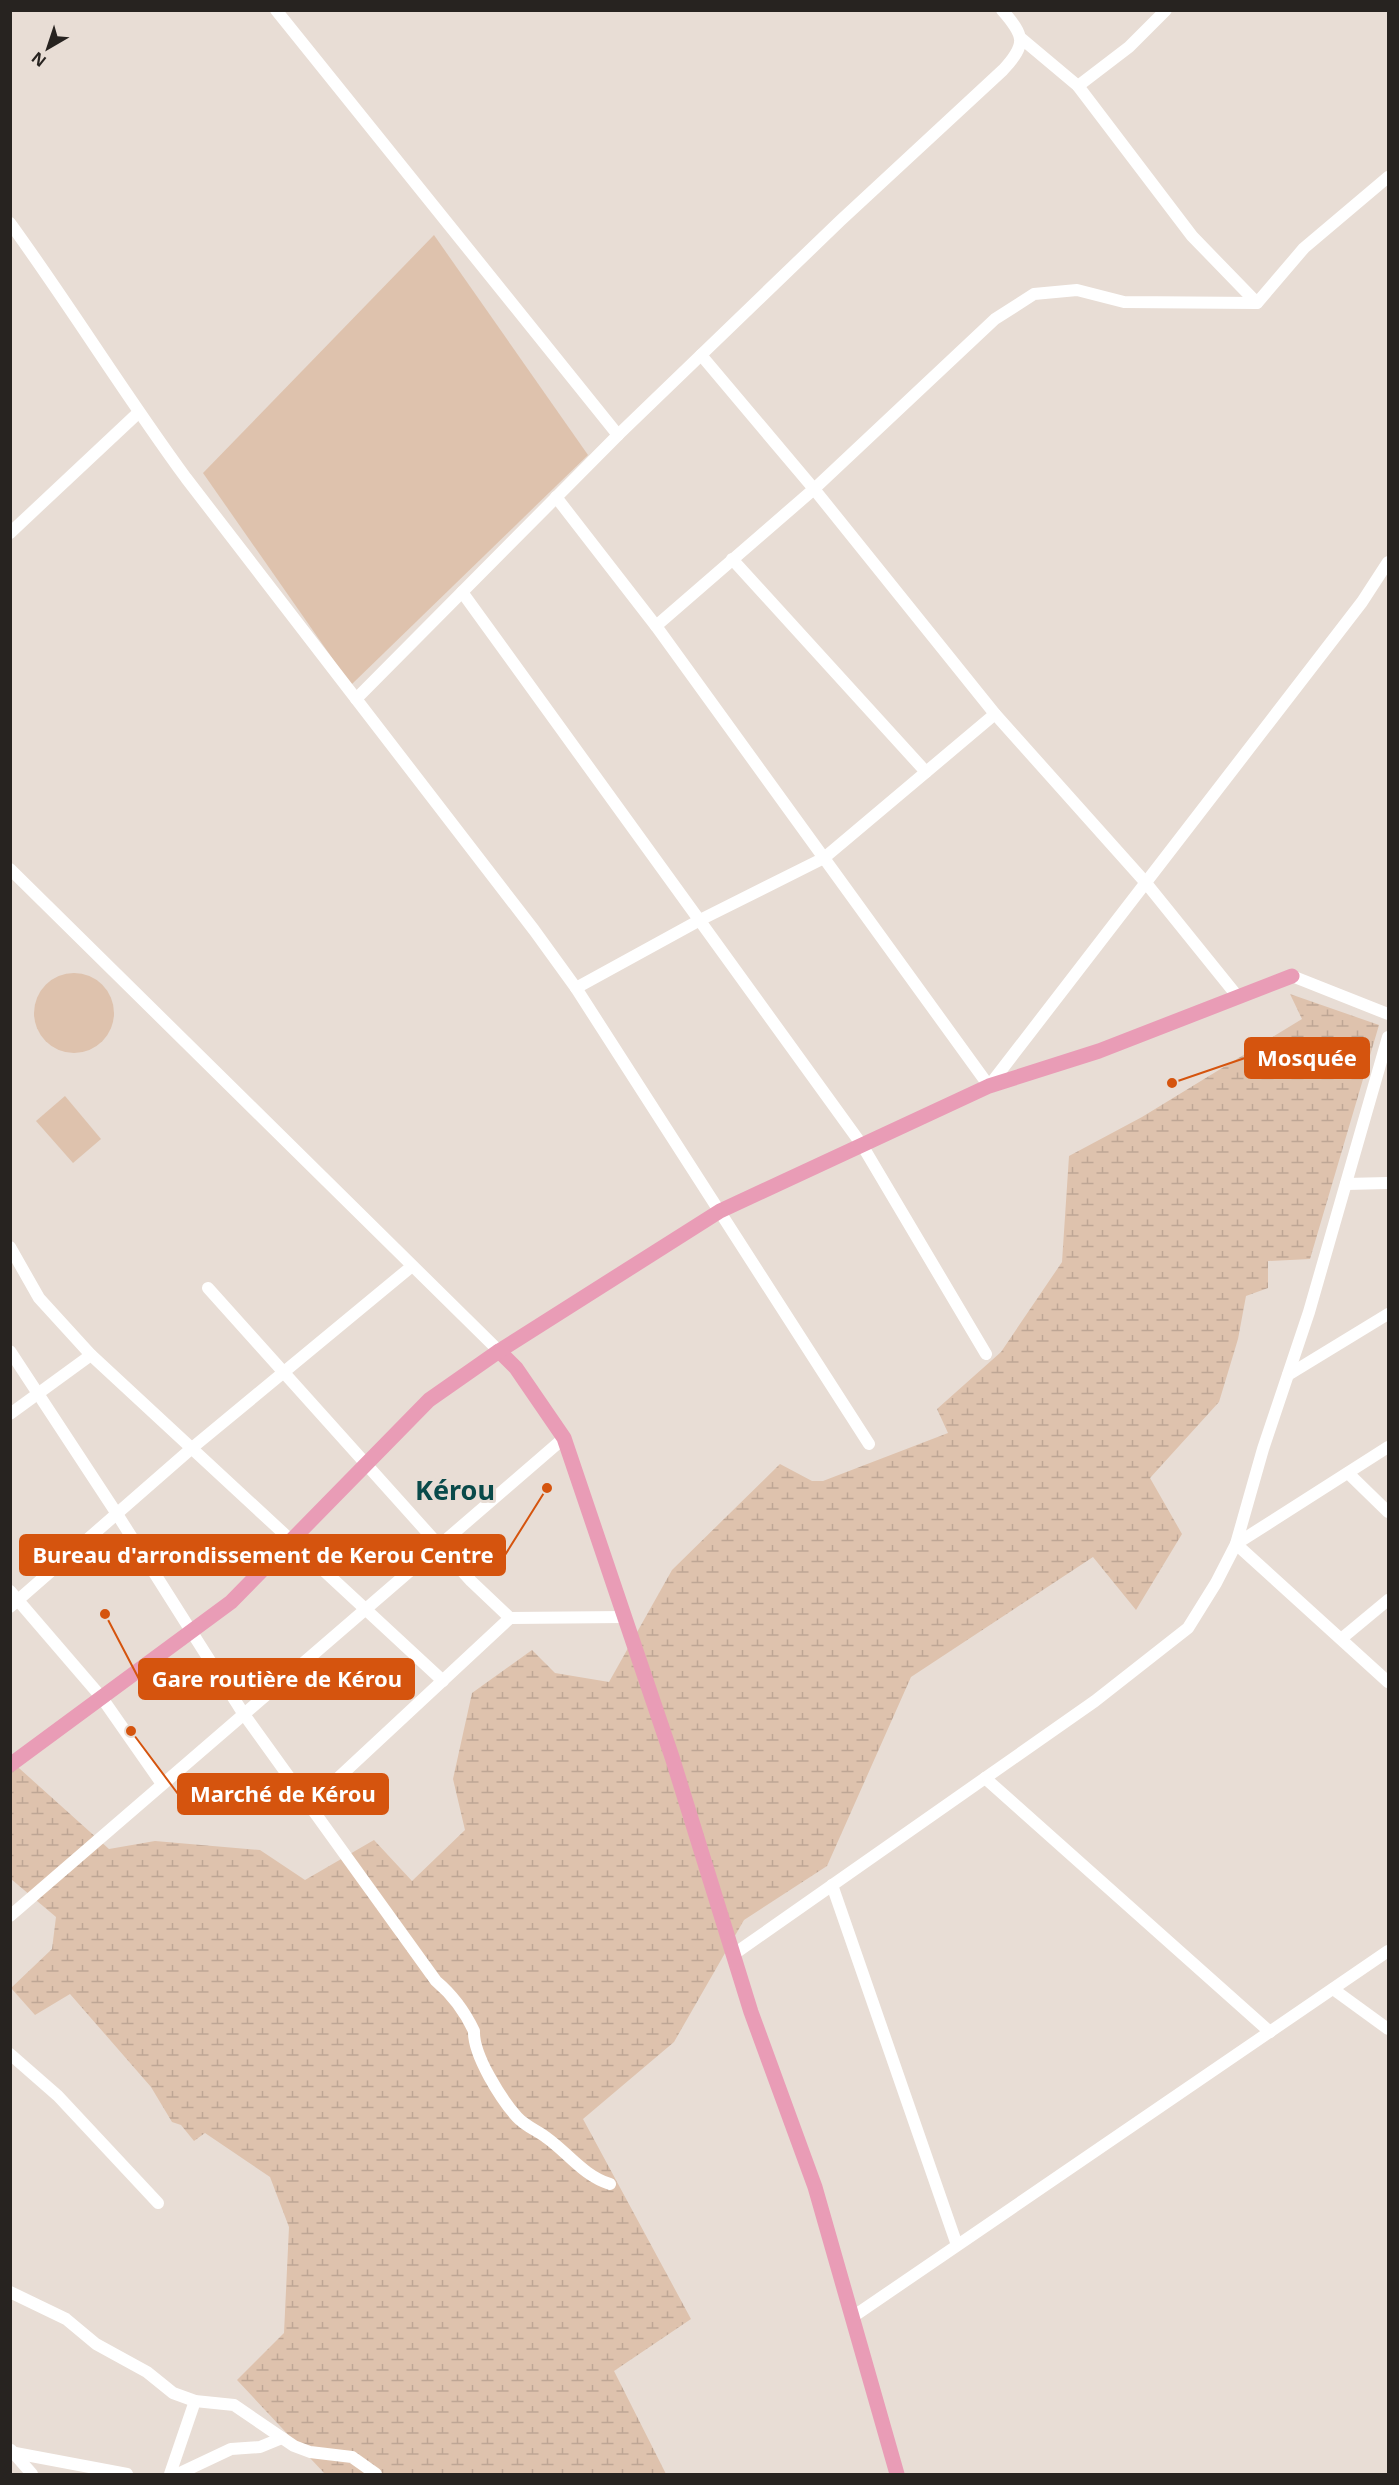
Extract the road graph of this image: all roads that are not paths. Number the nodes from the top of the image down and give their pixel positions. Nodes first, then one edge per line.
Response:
1 (276, 10) edge
2 (1002, 10) edge
3 (1166, 10) edge
4 (1022, 39) junction
5 (1078, 86) junction
6 (1389, 177) edge
7 (10, 223) edge
8 (1257, 303) junction
9 (701, 355) junction
10 (138, 413) junction
11 (618, 435) junction
12 (814, 489) junction
13 (556, 497) junction
14 (10, 533) edge
15 (732, 559) junction
16 (1389, 562) edge
17 (462, 592) junction
18 (656, 626) junction
19 (356, 699) junction
20 (995, 714) junction
21 (926, 772) junction
22 (824, 858) junction
23 (10, 869) edge
24 (1146, 882) junction
25 (700, 920) junction
26 (1292, 976) joint
27 (576, 988) junction
28 (1238, 997) junction
29 (1389, 1014) edge
30 (1389, 1037) edge
31 (989, 1086) junction
32 (862, 1145) junction
33 (1389, 1183) edge
34 (1346, 1184) junction
35 (720, 1211) junction
36 (10, 1247) edge
37 (411, 1267) junction
38 (208, 1288) dead end
39 (1389, 1314) edge
40 (10, 1351) edge
41 (499, 1351) junction
42 (91, 1354) junction
43 (986, 1354) dead end
44 (284, 1372) junction
45 (1288, 1375) junction
46 (39, 1393) junction
47 (10, 1414) edge
48 (564, 1438) junction
49 (869, 1444) dead end
50 (1389, 1447) edge
51 (192, 1448) junction
52 (368, 1466) junction
53 (1348, 1473) junction
54 (1389, 1512) edge
55 (117, 1514) junction
56 (291, 1542) junction
57 (1236, 1544) junction
58 (438, 1545) junction
59 (10, 1591) edge
60 (1389, 1600) edge
61 (15, 1604) edge
62 (364, 1609) junction
63 (624, 1617) junction
64 (510, 1618) junction
65 (190, 1632) junction
66 (1341, 1639) junction
67 (443, 1681) junction
68 (1389, 1682) edge
69 (101, 1699) junction
70 (243, 1713) junction
71 (10, 1765) edge
72 (985, 1778) junction
73 (162, 1784) junction
74 (308, 1806) junction
75 (832, 1885) junction
76 (10, 1916) edge
77 (1389, 1951) edge
78 (734, 1954) junction
79 (1333, 1989) junction
80 (1389, 2029) edge
81 (1269, 2032) junction
82 (10, 2054) edge
83 (610, 2184) dead end
84 (158, 2203) dead end
85 (957, 2245) junction
86 (10, 2292) edge
87 (854, 2316) junction
88 (195, 2401) junction
89 (282, 2438) junction
90 (11, 2450) edge
91 (32, 2475) edge
92 (127, 2475) edge
93 (170, 2475) edge
94 (178, 2475) edge
95 (376, 2475) edge
96 (897, 2475) edge

1 - 11 street
2 - 4 street
3 - 5 street
4 - 5 street
4 - 9 street
5 - 8 street
6 - 8 street
7 - 10 street
8 - 12 street
9 - 11 street
9 - 12 street
10 - 14 street
10 - 19 street
11 - 13 street
12 - 15 street
12 - 20 street
13 - 17 street
13 - 18 street
15 - 18 street
15 - 21 street
16 - 24 street
17 - 19 street
17 - 25 street
18 - 22 street
19 - 27 street
20 - 21 street
20 - 24 street
21 - 22 street
22 - 25 street
22 - 31 street
23 - 37 street
24 - 28 street
24 - 31 street
25 - 27 street
25 - 32 street
26 - 28 main road
26 - 29 street
27 - 35 street
28 - 31 main road
30 - 34 street
31 - 32 main road
32 - 35 main road
32 - 43 street
33 - 34 street
34 - 45 street
35 - 41 main road
35 - 49 street
36 - 42 street
37 - 41 street
37 - 44 street
38 - 44 street
39 - 45 street
40 - 46 street
41 - 48 main road
41 - 52 main road
42 - 46 street
42 - 51 street
44 - 51 street
44 - 52 street
45 - 57 street
46 - 47 street
46 - 55 street
48 - 58 street
48 - 63 main road
50 - 53 street
51 - 55 street
51 - 56 street
52 - 56 main road
52 - 58 street
53 - 54 street
53 - 57 street
55 - 61 street
55 - 65 street
56 - 62 street
56 - 65 main road
57 - 66 street
57 - 72 street
58 - 62 street
58 - 64 street
59 - 61 street
60 - 66 street
61 - 69 street
62 - 67 street
62 - 70 street
63 - 64 street
63 - 78 main road
64 - 67 street
65 - 69 main road
65 - 70 street
66 - 68 street
67 - 74 street
69 - 71 main road
69 - 73 street
70 - 73 street
70 - 74 street
72 - 75 street
72 - 81 street
73 - 76 street
74 - 83 street
75 - 78 street
75 - 85 street
77 - 79 street
78 - 87 main road
79 - 80 street
79 - 81 street
81 - 85 street
82 - 84 street
85 - 87 street
86 - 88 street
87 - 96 main road
88 - 89 street
88 - 93 street
89 - 94 street
89 - 95 street
90 - 91 street
90 - 92 street

